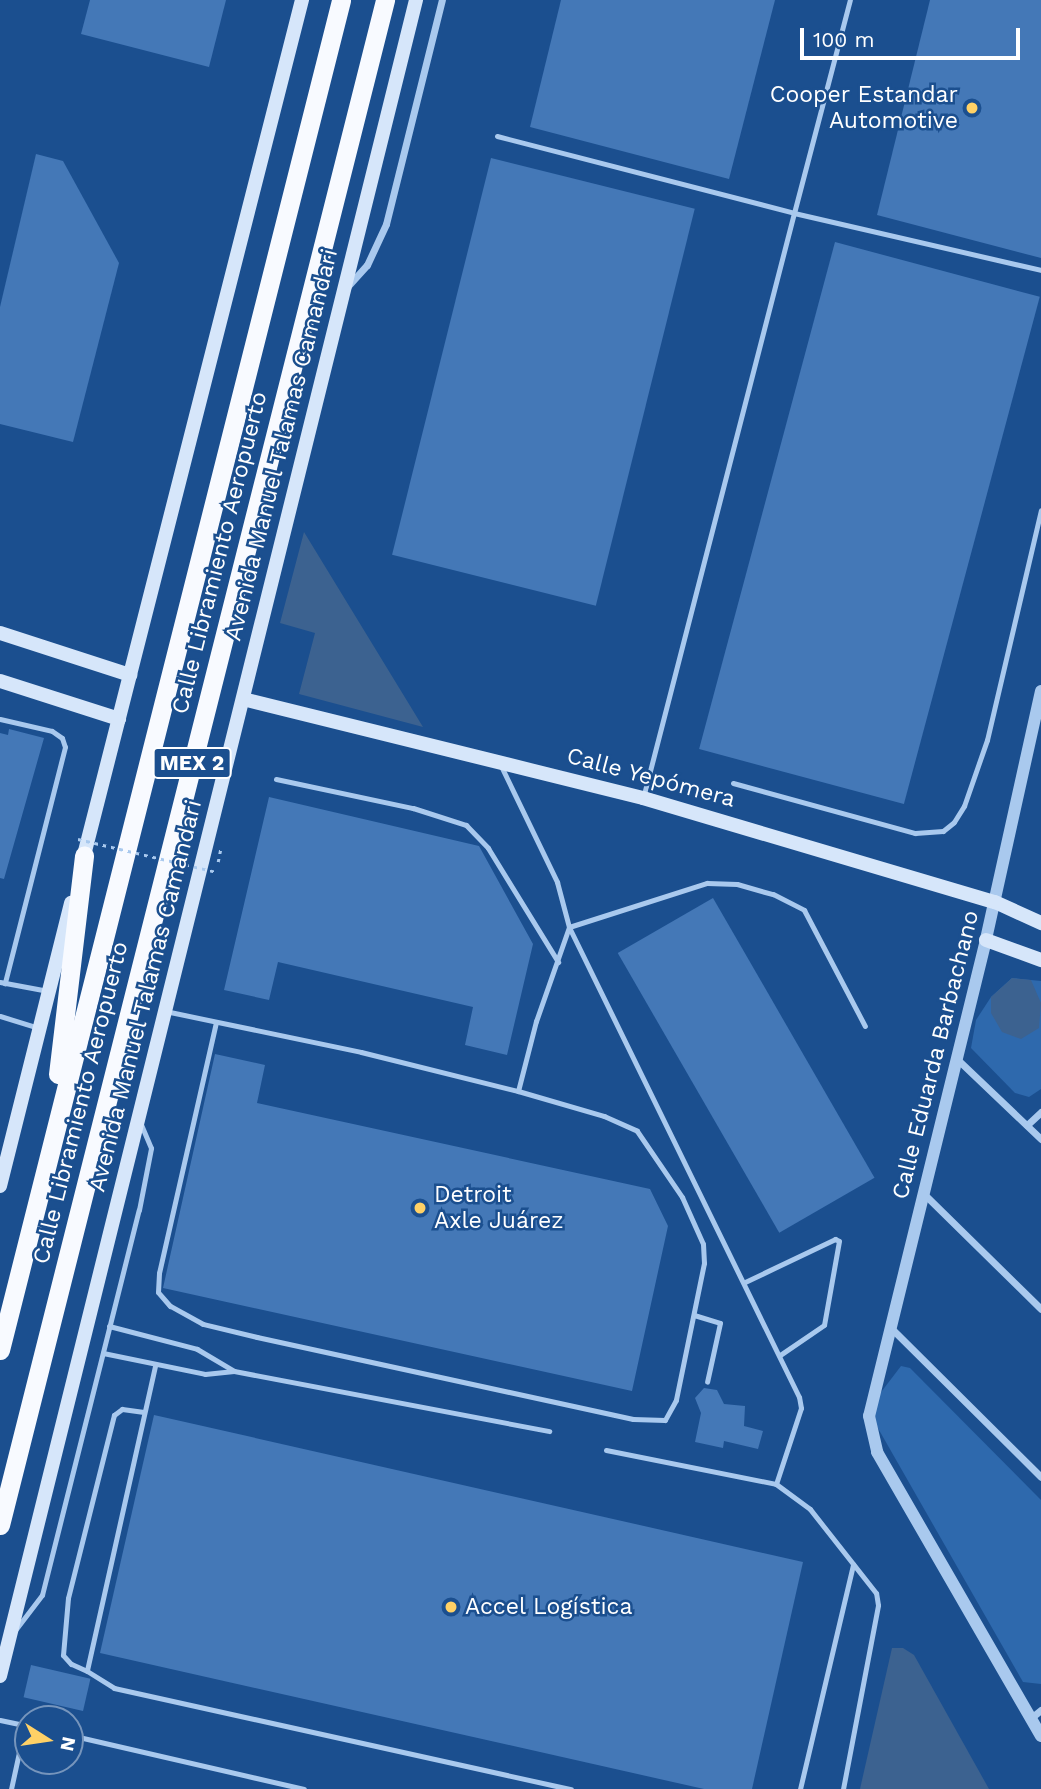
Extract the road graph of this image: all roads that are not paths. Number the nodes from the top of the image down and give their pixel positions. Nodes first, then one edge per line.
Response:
1 (302, 0) edge
2 (341, 0) edge
3 (385, 0) edge
4 (416, 0) edge
5 (442, 0) edge
6 (850, 0) edge
7 (497, 136) dead end
8 (794, 213) junction
9 (1041, 270) edge
10 (343, 292) junction
11 (1041, 510) edge
12 (0, 633) edge
13 (130, 675) junction
14 (0, 681) edge
15 (1041, 691) edge
16 (243, 699) junction
17 (0, 719) edge
18 (119, 719) junction
19 (499, 762) junction
20 (276, 779) dead end
21 (733, 783) dead end
22 (643, 798) junction
23 (81, 847) junction
24 (995, 902) junction
25 (1041, 923) edge
26 (569, 927) junction
27 (986, 940) junction
28 (1041, 960) edge
29 (558, 962) junction
30 (2, 982) edge
31 (48, 991) junction
32 (165, 1011) junction
33 (0, 1016) edge
34 (216, 1021) junction
35 (865, 1026) dead end
36 (39, 1028) junction
37 (957, 1059) junction
38 (518, 1091) junction
39 (1041, 1112) edge
40 (138, 1120) junction
41 (1027, 1125) junction
42 (1041, 1139) edge
43 (48, 1154) junction
44 (0, 1186) edge
45 (924, 1194) junction
46 (745, 1282) junction
47 (1041, 1309) edge
48 (694, 1315) junction
49 (109, 1326) junction
50 (890, 1328) junction
51 (0, 1350) edge
52 (103, 1353) junction
53 (780, 1355) junction
54 (155, 1366) junction
55 (234, 1371) junction
56 (707, 1382) dead end
57 (144, 1412) junction
58 (550, 1432) dead end
59 (606, 1450) dead end
60 (1041, 1477) edge
61 (776, 1484) junction
62 (0, 1525) edge
63 (853, 1564) junction
64 (10, 1633) junction
65 (87, 1671) junction
66 (0, 1676) edge
67 (1036, 1714) edge
68 (1041, 1736) edge
69 (84, 1738) edge
70 (304, 1789) edge
71 (571, 1789) edge
72 (800, 1789) edge
73 (843, 1789) edge

1 - 13 main road
2 - 43 highway, Calle Libramiento Aeropuerto / MEX 2
3 - 62 highway, Calle Libramiento Aeropuerto / MEX 2
4 - 10 main road, Avenida Manuel Talamas Camandari
5 - 10 street
6 - 8 lane
7 - 8 lane
8 - 9 lane
8 - 22 lane
10 - 16 main road, Avenida Manuel Talamas Camandari
11 - 21 lane
12 - 13 main road
13 - 18 main road
14 - 18 main road
15 - 24 street, Calle Eduarda Barbachano
16 - 19 main road, Calle Yepómera
16 - 32 main road, Avenida Manuel Talamas Camandari
17 - 30 lane
18 - 23 main road
19 - 22 main road, Calle Yepómera
19 - 26 lane
20 - 29 lane
22 - 24 main road, Calle Yepómera
23 - 31 main road
23 - 43 highway
24 - 25 main road, Calle Yepómera
24 - 27 street, Calle Eduarda Barbachano
26 - 29 lane
26 - 35 lane
26 - 46 lane
27 - 28 main road
27 - 37 street, Calle Eduarda Barbachano
29 - 38 lane
30 - 31 lane
31 - 36 main road
32 - 34 lane
32 - 40 main road, Avenida Manuel Talamas Camandari
33 - 36 lane
34 - 38 lane
34 - 48 lane
36 - 44 main road
37 - 41 street
37 - 45 street, Calle Eduarda Barbachano
38 - 48 lane
39 - 41 street
40 - 49 lane
40 - 64 main road, Avenida Manuel Talamas Camandari
41 - 42 street
43 - 51 highway, Calle Libramiento Aeropuerto / MEX 2
45 - 47 street
45 - 50 street, Calle Eduarda Barbachano
46 - 53 lane
46 - 53 lane
48 - 56 lane
49 - 52 lane
49 - 55 lane
50 - 60 street
50 - 67 street, Calle Eduarda Barbachano
52 - 54 lane
52 - 64 lane
53 - 61 lane
54 - 55 lane
54 - 57 lane
55 - 58 lane
57 - 65 lane
57 - 65 lane
59 - 61 lane
61 - 63 lane
63 - 72 lane
63 - 73 lane
64 - 66 main road, Avenida Manuel Talamas Camandari
65 - 71 lane
67 - 68 street
69 - 70 lane

